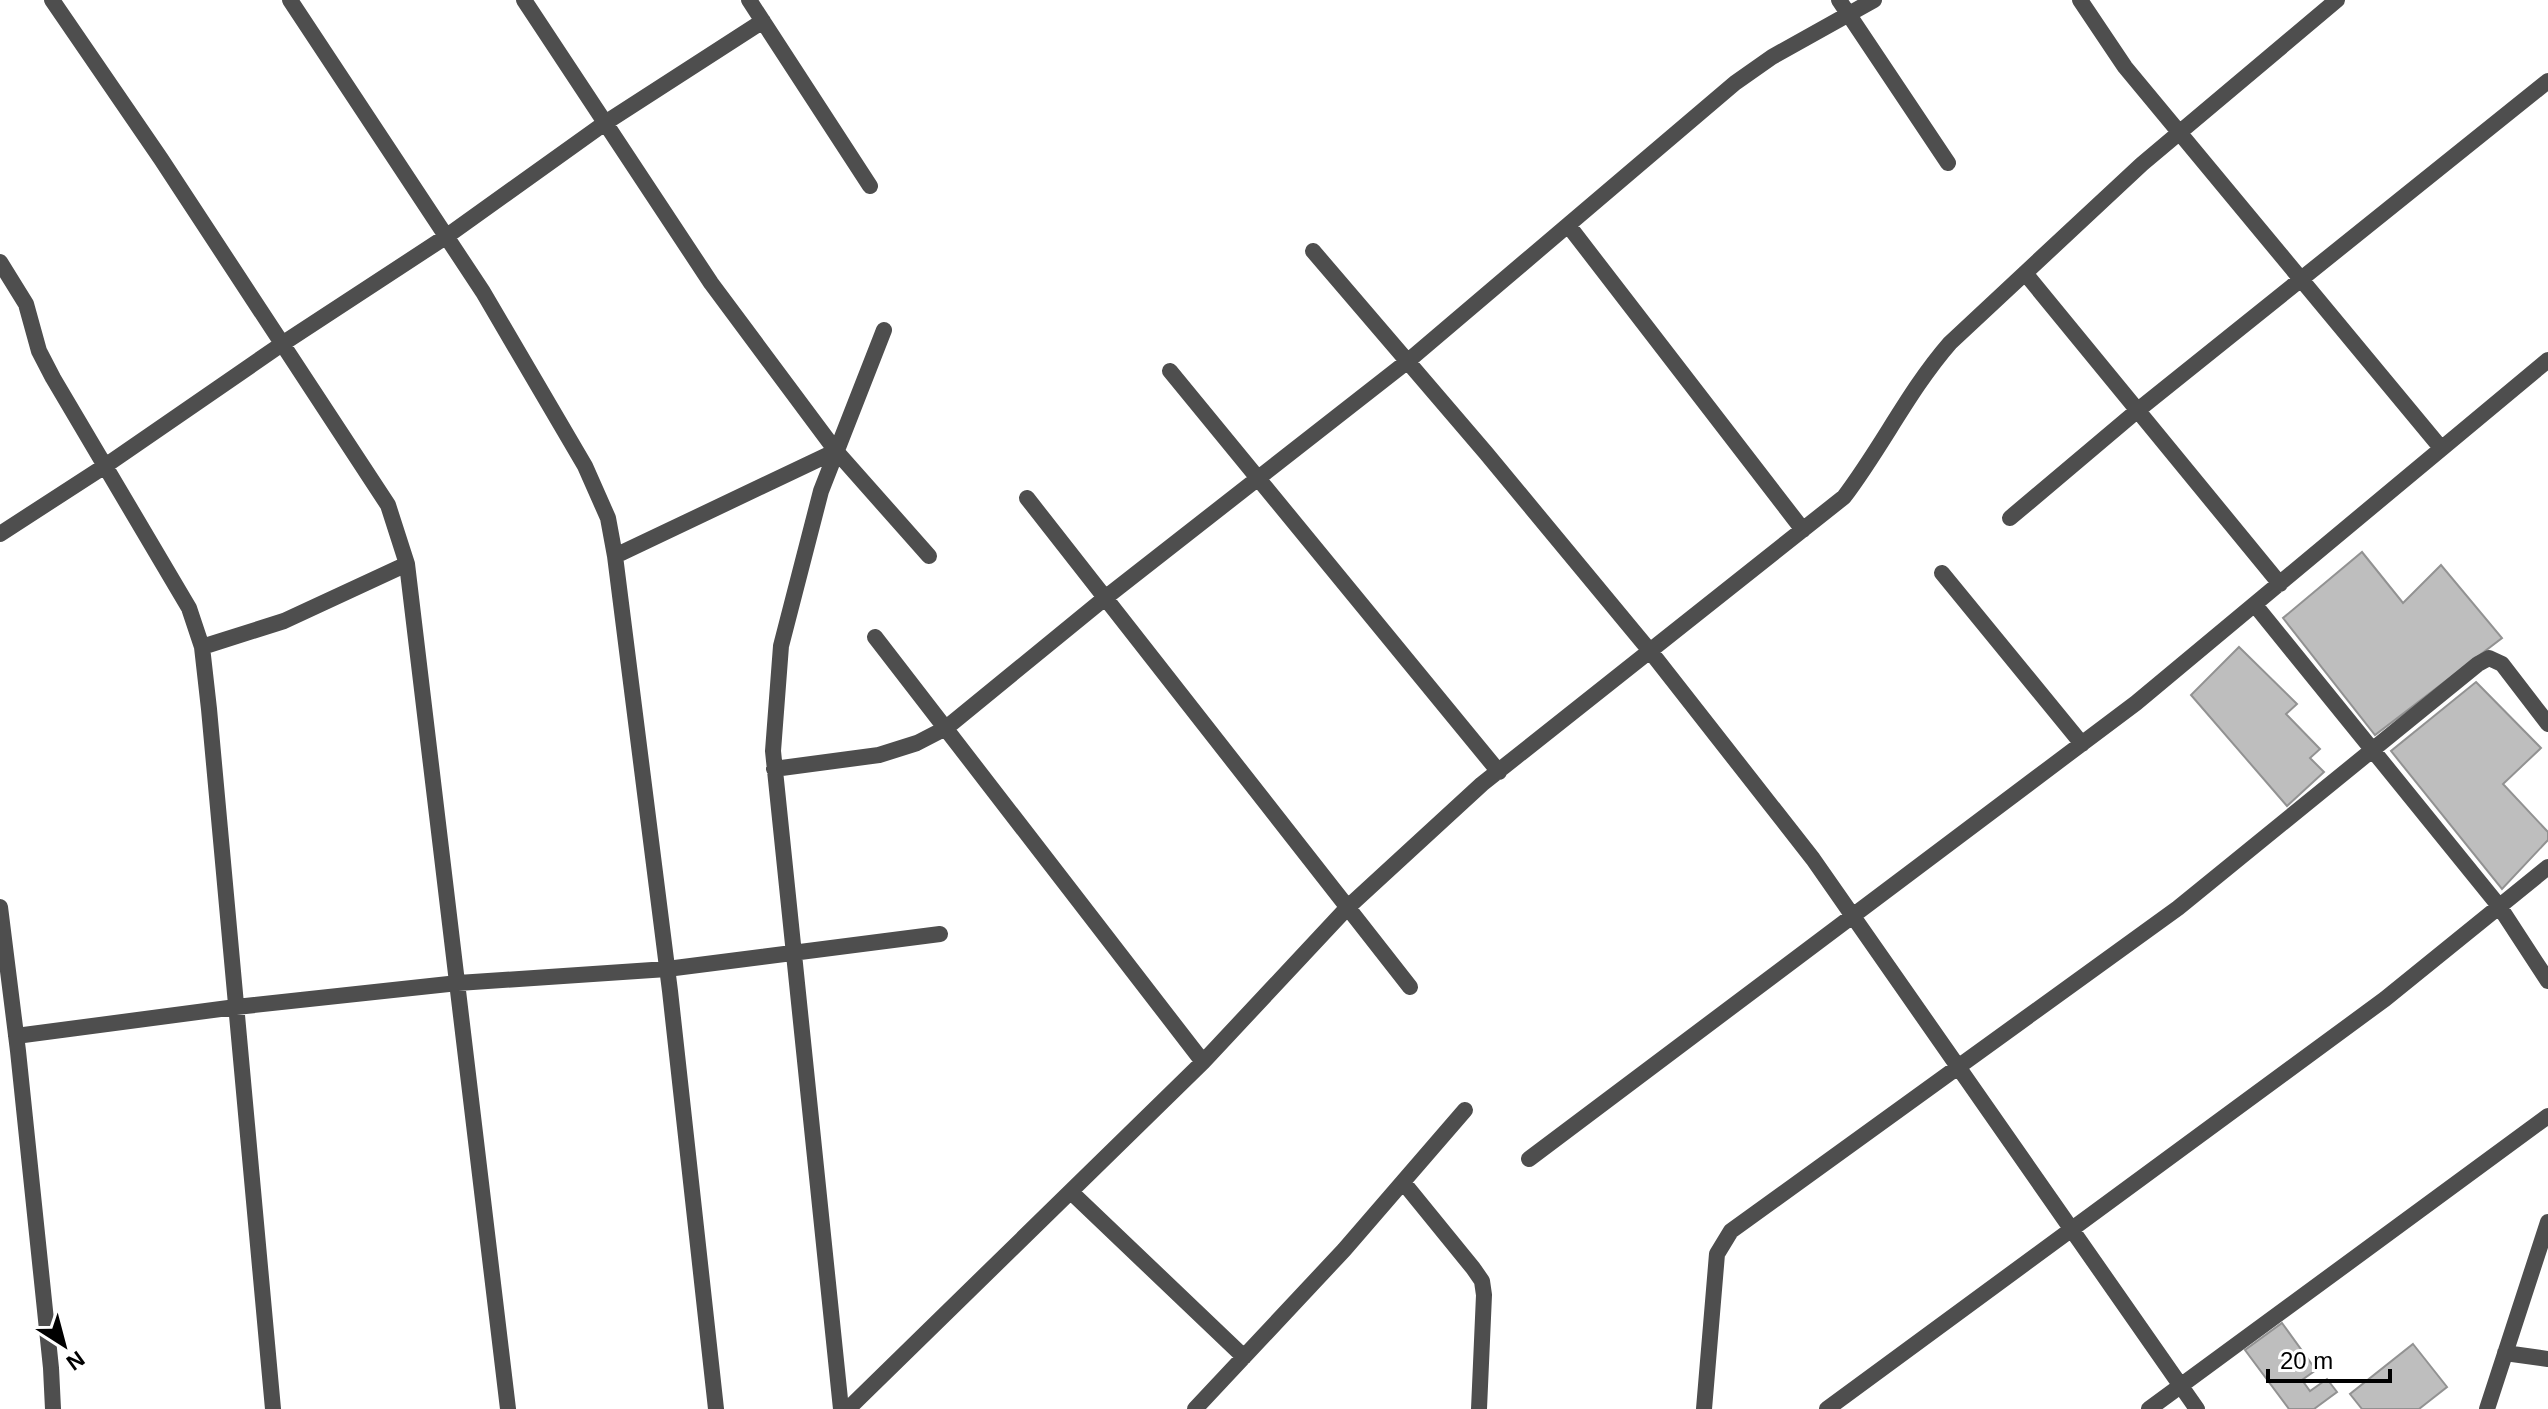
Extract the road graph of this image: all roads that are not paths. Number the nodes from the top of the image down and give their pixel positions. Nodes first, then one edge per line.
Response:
1 (52, 0) edge
2 (290, 0) edge
3 (524, 0) edge
4 (749, 0) edge
5 (1874, 0) edge
6 (2080, 0) edge
7 (2337, 0) edge
8 (1844, 7) edge
9 (763, 21) junction
10 (2548, 81) edge
11 (605, 123) junction
12 (2179, 133) junction
13 (1948, 163) dead end
14 (870, 186) dead end
15 (1568, 225) junction
16 (447, 236) junction
17 (1313, 251) dead end
18 (0, 262) edge
19 (2025, 273) junction
20 (2301, 279) junction
21 (884, 330) dead end
22 (282, 344) junction
23 (2548, 360) edge
24 (1408, 361) junction
25 (1170, 371) dead end
26 (2138, 410) junction
27 (2441, 448) junction
28 (836, 451) junction
29 (105, 466) junction
30 (1257, 480) junction
31 (1027, 498) dead end
32 (2010, 518) dead end
33 (1803, 530) junction
34 (0, 534) edge
35 (615, 556) junction
36 (929, 556) dead end
37 (407, 564) junction
38 (1942, 573) dead end
39 (2280, 584) junction
40 (1105, 598) junction
41 (2255, 605) junction
42 (875, 637) dead end
43 (202, 647) junction
44 (1650, 651) junction
45 (2548, 724) edge
46 (946, 728) junction
47 (2082, 744) junction
48 (2373, 751) junction
49 (774, 769) junction
50 (1499, 772) junction
51 (2548, 867) edge
52 (2499, 906) junction
53 (0, 907) edge
54 (1347, 908) junction
55 (1852, 917) junction
56 (940, 934) dead end
57 (793, 953) junction
58 (667, 969) junction
59 (2548, 981) edge
60 (458, 983) junction
61 (1410, 987) dead end
62 (236, 1007) junction
63 (16, 1036) junction
64 (1203, 1062) junction
65 (1957, 1069) junction
66 (1465, 1110) dead end
67 (2548, 1116) edge
68 (1529, 1159) dead end
69 (1403, 1182) junction
70 (1071, 1192) junction
71 (2548, 1222) edge
72 (2073, 1230) junction
73 (2505, 1353) junction
74 (1244, 1357) junction
75 (2548, 1359) edge
76 (2181, 1387) junction
77 (53, 1409) edge
78 (273, 1409) edge
79 (508, 1409) edge
80 (716, 1409) edge
81 (841, 1409) edge
82 (848, 1409) edge
83 (1195, 1409) edge
84 (1479, 1409) edge
85 (1704, 1409) edge
86 (1827, 1409) edge
87 (2149, 1409) edge
88 (2197, 1409) edge
89 (2487, 1409) edge

1 - 22 street
2 - 16 street
3 - 11 street
4 - 9 street
5 - 8 street
6 - 12 street
7 - 12 street
8 - 13 street
8 - 15 street
9 - 11 street
9 - 14 street
10 - 20 street
11 - 16 street
11 - 28 street
12 - 19 street
12 - 20 street
15 - 24 street
15 - 33 street
16 - 22 street
16 - 35 street
17 - 24 street
18 - 29 street
19 - 26 street
19 - 33 street
20 - 26 street
20 - 27 street
21 - 28 street
22 - 29 street
22 - 37 street
23 - 27 street
24 - 30 street
24 - 44 street
25 - 30 street
26 - 32 street
26 - 39 street
27 - 39 street
28 - 35 street
28 - 36 street
28 - 49 street
29 - 34 street
29 - 43 street
30 - 40 street
30 - 50 street
31 - 40 street
33 - 44 street
35 - 58 street
37 - 43 street
37 - 60 street
38 - 47 street
39 - 41 street
40 - 46 street
40 - 54 street
41 - 47 street
41 - 48 street
42 - 46 street
43 - 62 street
44 - 50 street
44 - 55 street
45 - 48 street
46 - 49 street
46 - 64 street
47 - 55 street
48 - 52 street
48 - 65 street
49 - 57 street
50 - 54 street
51 - 52 street
52 - 59 street
52 - 72 street
53 - 63 street
54 - 61 street
54 - 64 street
55 - 65 street
55 - 68 street
56 - 57 street
57 - 58 street
57 - 81 street
58 - 60 street
58 - 80 street
60 - 62 street
60 - 79 street
62 - 63 street
62 - 78 street
63 - 77 street
64 - 70 street
65 - 72 street
65 - 85 street
66 - 69 street
67 - 76 street
69 - 74 street
69 - 84 street
70 - 74 street
70 - 82 street
71 - 73 street
72 - 76 street
72 - 86 street
73 - 75 street
73 - 89 street
74 - 83 street
76 - 87 street
76 - 88 street

